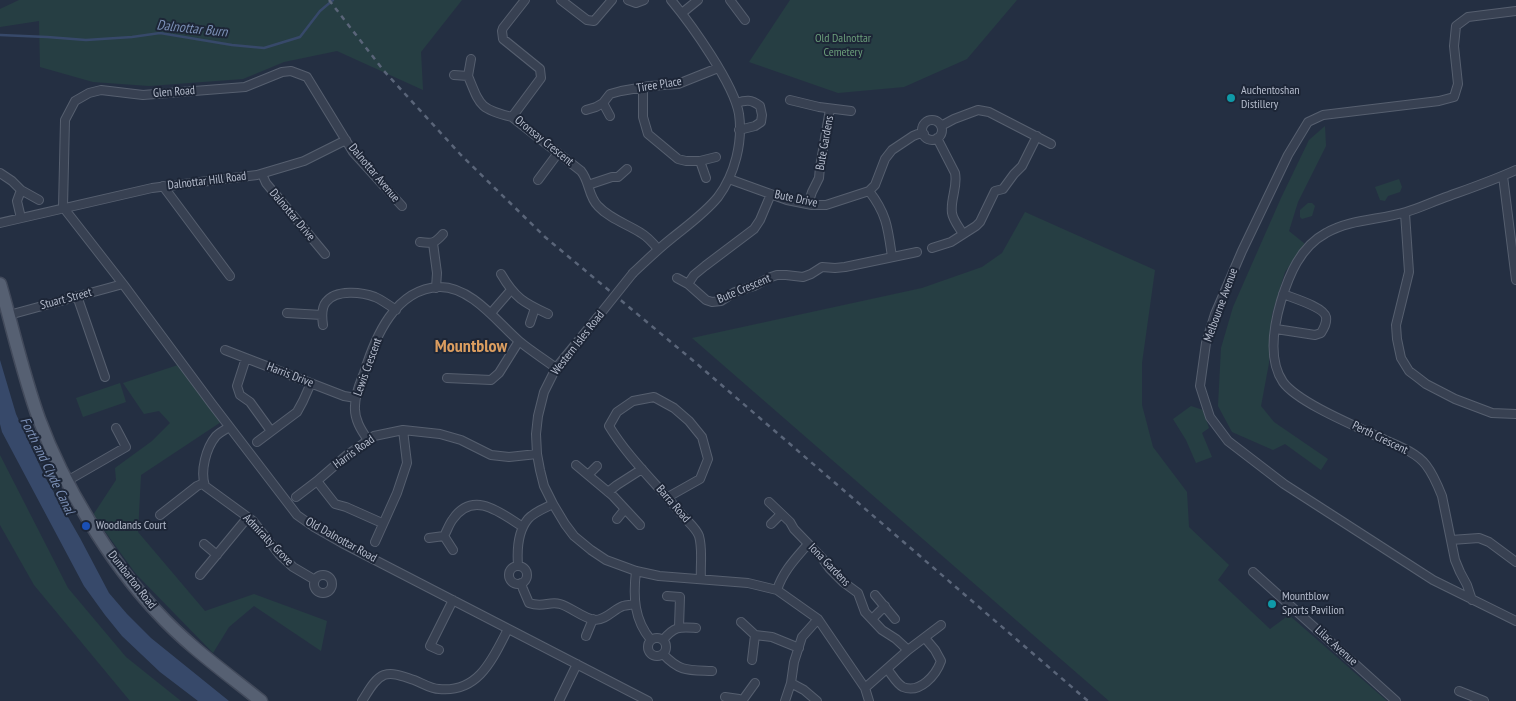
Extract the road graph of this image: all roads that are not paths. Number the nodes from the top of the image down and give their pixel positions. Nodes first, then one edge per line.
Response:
1 (525, 0) edge
2 (561, 0) edge
3 (612, 0) edge
4 (628, 0) edge
5 (644, 0) edge
6 (671, 0) edge
7 (698, 0) edge
8 (730, 0) edge
9 (1516, 11) edge
10 (682, 13) junction
11 (746, 20) dead end
12 (471, 60) dead end
13 (718, 68) junction
14 (454, 75) dead end
15 (468, 76) junction
16 (643, 88) junction
17 (790, 100) dead end
18 (603, 103) junction
19 (736, 103) junction
20 (830, 109) junction
21 (586, 110) dead end
22 (851, 111) dead end
23 (610, 116) dead end
24 (512, 117) junction
25 (941, 126) junction
26 (739, 130) junction
27 (924, 134) junction
28 (1037, 136) junction
29 (937, 138) junction
30 (346, 140) junction
31 (1051, 144) dead end
32 (558, 153) junction
33 (716, 157) dead end
34 (700, 161) junction
35 (627, 168) dead end
36 (1516, 170) edge
37 (0, 172) edge
38 (262, 174) junction
39 (1504, 176) junction
40 (706, 178) dead end
41 (729, 179) junction
42 (538, 180) dead end
43 (588, 185) junction
44 (163, 186) junction
45 (21, 190) junction
46 (869, 191) junction
47 (771, 194) junction
48 (38, 200) dead end
49 (808, 204) junction
50 (402, 206) dead end
51 (63, 207) junction
52 (1405, 212) junction
53 (21, 218) junction
54 (0, 223) edge
55 (443, 234) dead end
56 (963, 234) junction
57 (420, 242) dead end
58 (433, 243) junction
59 (932, 248) dead end
60 (658, 249) junction
61 (917, 252) dead end
62 (325, 254) dead end
63 (892, 257) junction
64 (501, 274) dead end
65 (230, 276) dead end
66 (677, 278) dead end
67 (1516, 280) edge
68 (0, 284) edge
69 (123, 284) junction
70 (688, 284) junction
71 (436, 288) junction
72 (510, 290) junction
73 (1283, 294) junction
74 (77, 296) junction
75 (535, 308) junction
76 (396, 310) junction
77 (287, 313) dead end
78 (490, 313) junction
79 (548, 314) dead end
80 (9, 315) junction
81 (322, 315) junction
82 (530, 323) dead end
83 (323, 325) dead end
84 (1276, 329) junction
85 (519, 340) junction
86 (225, 350) dead end
87 (246, 358) junction
88 (556, 368) junction
89 (105, 377) dead end
90 (447, 378) dead end
91 (311, 383) junction
92 (356, 398) junction
93 (1516, 414) edge
94 (229, 427) junction
95 (116, 428) dead end
96 (403, 430) junction
97 (271, 431) junction
98 (368, 440) junction
99 (257, 442) dead end
100 (537, 454) junction
101 (576, 465) dead end
102 (596, 466) dead end
103 (642, 469) junction
104 (588, 475) junction
105 (67, 481) junction
106 (317, 481) junction
107 (204, 483) junction
108 (608, 492) junction
109 (296, 497) dead end
110 (668, 497) junction
111 (179, 500) junction
112 (769, 502) dead end
113 (553, 504) junction
114 (185, 507) dead end
115 (625, 509) junction
116 (781, 514) junction
117 (160, 516) dead end
118 (248, 517) junction
119 (617, 519) dead end
120 (382, 523) junction
121 (771, 524) dead end
122 (640, 525) dead end
123 (523, 527) junction
124 (444, 536) junction
125 (429, 538) dead end
126 (1451, 540) junction
127 (375, 542) dead end
128 (204, 544) dead end
129 (808, 544) junction
130 (453, 550) dead end
131 (217, 555) junction
132 (1516, 562) edge
133 (518, 566) junction
134 (636, 571) junction
135 (1253, 572) dead end
136 (200, 576) dead end
137 (700, 578) junction
138 (315, 580) dead end
139 (522, 583) junction
140 (778, 590) junction
141 (875, 594) dead end
142 (666, 596) dead end
143 (453, 600) junction
144 (1472, 600) junction
145 (635, 604) junction
146 (885, 606) junction
147 (895, 618) dead end
148 (593, 619) junction
149 (872, 619) junction
150 (818, 620) junction
151 (1516, 621) edge
152 (741, 622) dead end
153 (941, 625) dead end
154 (679, 628) junction
155 (696, 628) dead end
156 (508, 629) junction
157 (755, 635) junction
158 (586, 636) dead end
159 (925, 638) junction
160 (651, 640) junction
161 (663, 640) junction
162 (798, 648) junction
163 (438, 650) dead end
164 (908, 650) junction
165 (663, 654) junction
166 (752, 660) dead end
167 (577, 664) junction
168 (888, 670) junction
169 (712, 671) dead end
170 (756, 683) dead end
171 (791, 683) junction
172 (865, 688) junction
173 (1459, 691) dead end
174 (725, 697) dead end
175 (260, 701) edge
176 (362, 701) edge
177 (559, 701) edge
178 (648, 701) edge
179 (742, 701) edge
180 (785, 701) edge
181 (817, 701) edge
182 (869, 701) edge
183 (1396, 701) edge
184 (1484, 701) edge

1 - 24 street, Oronsay Crescent
2 - 3 street
4 - 5 street
6 - 10 street, Western Isles Road
7 - 10 street
8 - 11 street
9 - 144 street, Melbourne Avenue
10 - 13 street, Western Isles Road
12 - 15 street
13 - 16 street, Tiree Place
13 - 19 street, Western Isles Road
14 - 15 street
15 - 24 street
16 - 18 street, Tiree Place
16 - 34 street
17 - 20 street, Bute Gardens
18 - 21 street, Tiree Place
18 - 23 street
19 - 26 street, Western Isles Road
19 - 26 street
20 - 22 street, Bute Gardens
20 - 49 street, Bute Gardens
24 - 32 street, Oronsay Crescent
25 - 27 street
25 - 28 street
25 - 29 street
26 - 41 street, Western Isles Road
27 - 29 street
27 - 46 street
28 - 31 street
28 - 56 street
29 - 56 street
30 - 38 street, Dalnottar Hill Road
30 - 50 street, Dalnottar Avenue
30 - 51 street, Glen Road
32 - 42 street
32 - 43 street, Oronsay Crescent
33 - 34 street
34 - 40 street
35 - 43 street
36 - 39 street, Perth Crescent
37 - 45 street
38 - 44 street, Dalnottar Hill Road
38 - 62 street, Dalnottar Drive
39 - 52 street, Perth Crescent
39 - 67 street
41 - 47 street, Bute Drive
41 - 60 street, Western Isles Road
43 - 60 street, Oronsay Crescent
44 - 51 street, Dalnottar Hill Road
44 - 65 street
45 - 48 street
45 - 53 street
46 - 49 street, Bute Drive
46 - 63 street
47 - 49 street, Bute Drive
47 - 70 street
51 - 53 street, Dalnottar Hill Road
51 - 69 street, Old Dalnottar Road
52 - 73 street, Perth Crescent
52 - 93 street
53 - 54 street, Dalnottar Hill Road
55 - 58 street
56 - 59 street
57 - 58 street
58 - 71 street
60 - 88 street, Western Isles Road, bridge
61 - 63 street, Bute Crescent
63 - 70 street, Bute Crescent
64 - 72 street
66 - 70 street, Bute Crescent
68 - 80 main road, Dumbarton Road
69 - 74 street, Stuart Street
69 - 94 street, Old Dalnottar Road
71 - 76 street, Lewis Crescent
71 - 78 street, Lewis Crescent
72 - 75 street
72 - 78 street
73 - 84 street, Perth Crescent
73 - 84 street
74 - 80 street, Stuart Street
74 - 89 street
75 - 79 street
75 - 82 street
76 - 81 street
76 - 92 street, Lewis Crescent
77 - 81 street
78 - 85 street, Lewis Crescent
80 - 105 main road, Dumbarton Road
81 - 83 street
84 - 126 street, Perth Crescent
85 - 88 street, Lewis Crescent
85 - 90 street
86 - 87 street, Harris Drive
87 - 91 street, Harris Drive
87 - 97 street
88 - 100 street, Western Isles Road
91 - 92 street, Harris Drive
91 - 97 street
92 - 98 street, Lewis Crescent
94 - 107 street
94 - 143 street, Old Dalnottar Road
95 - 105 street
96 - 98 street, Harris Road
96 - 100 street, Harris Road
96 - 120 street
97 - 99 street
98 - 106 street, Harris Road
100 - 113 street, Western Isles Road
101 - 104 street
102 - 104 street
103 - 108 street
103 - 110 street, Barra Road
103 - 110 street, Barra Road
104 - 108 street
105 - 175 main road, Dumbarton Road
106 - 109 street, Harris Road
106 - 120 street
107 - 111 street
107 - 118 street, Admiralty Grove
108 - 115 street
110 - 137 street, Barra Road
111 - 114 street
111 - 117 street
112 - 116 street, Iona Gardens
113 - 123 street
113 - 134 street, Western Isles Road
115 - 119 street
115 - 122 street
116 - 121 street
116 - 129 street, Iona Gardens
118 - 131 street
118 - 138 street, Admiralty Grove
120 - 127 street
123 - 124 street
123 - 133 street
124 - 125 street
124 - 130 street
126 - 132 street
126 - 144 street, Perth Crescent
128 - 131 street
129 - 140 street
129 - 149 street, Iona Gardens
131 - 136 street
133 - 139 street
133 - 139 street
134 - 137 street, Western Isles Road
134 - 145 street
135 - 183 street, Lilac Avenue
137 - 140 street, Western Isles Road
139 - 148 street
140 - 150 street, Western Isles Road
141 - 146 street
142 - 154 street
143 - 156 street, Old Dalnottar Road
143 - 163 street
144 - 151 street, Melbourne Avenue
145 - 148 street
145 - 160 street
146 - 147 street
146 - 149 street
148 - 158 street
149 - 164 street, Iona Gardens
150 - 162 street
150 - 172 street, Western Isles Road
152 - 157 street
153 - 159 street
154 - 155 street
154 - 161 street
156 - 167 street, Old Dalnottar Road
156 - 176 street
157 - 162 street
157 - 166 street
159 - 164 street
159 - 168 street
160 - 161 street
160 - 165 street
161 - 165 street
162 - 171 street
164 - 168 street
165 - 169 street
167 - 177 street
167 - 178 street, Old Dalnottar Road
168 - 172 street
170 - 179 street
171 - 180 street
171 - 181 street
172 - 182 street, Western Isles Road
173 - 184 street
174 - 179 street

